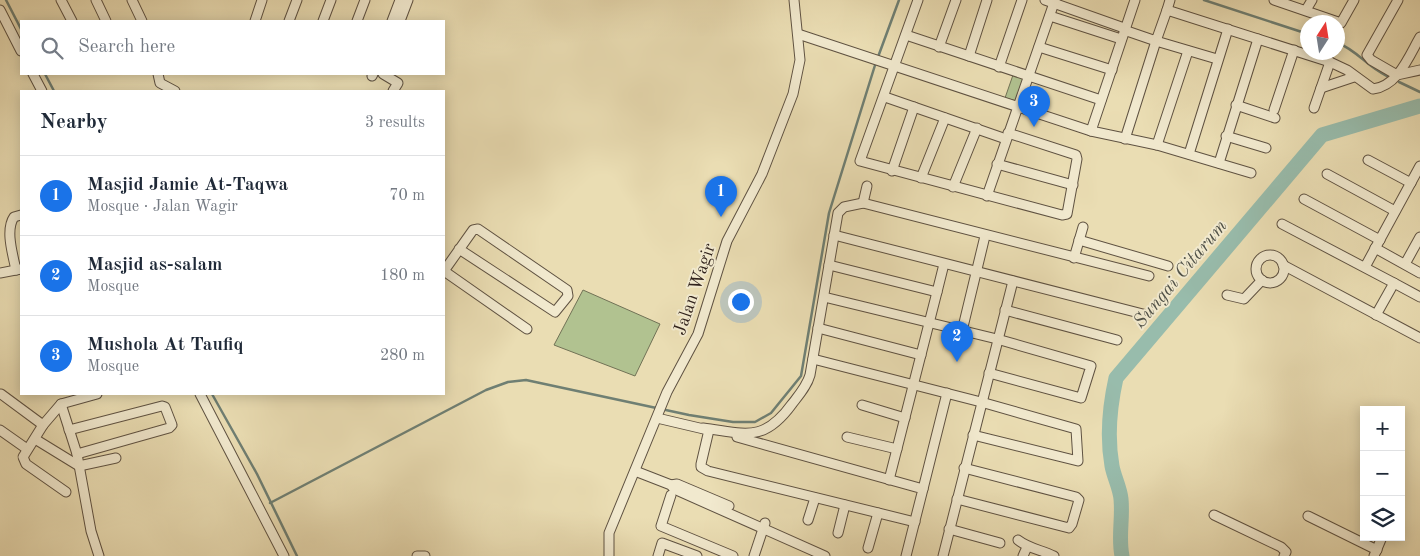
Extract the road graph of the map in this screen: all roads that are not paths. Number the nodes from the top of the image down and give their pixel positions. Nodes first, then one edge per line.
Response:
1 (60, 0) edge
2 (96, 0) edge
3 (132, 0) edge
4 (262, 0) edge
5 (296, 0) edge
6 (330, 0) edge
7 (365, 0) edge
8 (400, 0) edge
9 (408, 0) edge
10 (794, 0) edge
11 (918, 0) edge
12 (956, 0) edge
13 (987, 0) edge
14 (1022, 0) edge
15 (1134, 0) edge
16 (1170, 0) edge
17 (1274, 0) edge
18 (1312, 0) edge
19 (1354, 0) edge
20 (1398, 0) edge
21 (1052, 1) edge
22 (1287, 2) edge
23 (0, 10) edge
24 (1167, 10) junction
25 (1306, 10) junction
26 (1050, 16) junction
27 (71, 20) edge
28 (106, 20) edge
29 (142, 20) edge
30 (255, 20) edge
31 (289, 20) edge
32 (323, 20) edge
33 (357, 20) edge
34 (392, 20) edge
35 (400, 20) edge
36 (1228, 29) junction
37 (1123, 32) junction
38 (798, 34) junction
39 (906, 35) junction
40 (1420, 37) edge
41 (1258, 39) junction
42 (1156, 41) junction
43 (940, 47) junction
44 (1039, 47) junction
45 (20, 49) edge
46 (1294, 50) junction
47 (1188, 51) junction
48 (968, 56) junction
49 (1218, 60) junction
50 (1330, 62) junction
51 (894, 65) junction
52 (1000, 67) junction
53 (1112, 70) junction
54 (1420, 70) edge
55 (1398, 74) junction
56 (34, 75) edge
57 (158, 75) edge
58 (385, 75) edge
59 (1029, 76) junction
60 (1354, 77) junction
61 (1321, 88) junction
62 (41, 90) edge
63 (173, 90) edge
64 (394, 90) edge
65 (885, 97) junction
66 (1101, 100) junction
67 (1236, 106) junction
68 (914, 107) junction
69 (1017, 108) junction
70 (1314, 108) dead end
71 (944, 118) junction
72 (977, 128) junction
73 (1091, 131) junction
74 (1007, 136) junction
75 (1226, 136) junction
76 (1125, 139) junction
77 (1157, 145) junction
78 (1266, 148) dead end
79 (1189, 154) junction
80 (1368, 160) dead end
81 (1219, 163) junction
82 (998, 164) junction
83 (1420, 166) edge
84 (892, 171) junction
85 (1251, 173) dead end
86 (1327, 174) dead end
87 (920, 178) junction
88 (1411, 183) junction
89 (1073, 185) junction
90 (867, 186) dead end
91 (953, 187) junction
92 (987, 196) junction
93 (1304, 199) dead end
94 (863, 203) junction
95 (1395, 211) junction
96 (20, 215) edge
97 (1282, 224) dead end
98 (1083, 227) dead end
99 (834, 235) junction
100 (986, 236) junction
101 (1420, 237) edge
102 (1079, 240) junction
103 (1378, 244) junction
104 (459, 250) junction
105 (1074, 258) junction
106 (944, 264) junction
107 (1405, 264) junction
108 (829, 265) junction
109 (1283, 265) junction
110 (1168, 266) dead end
111 (1365, 267) junction
112 (18, 269) edge
113 (445, 270) edge
114 (445, 272) edge
115 (976, 272) junction
116 (0, 273) edge
117 (1420, 273) edge
118 (1149, 276) dead end
119 (1262, 280) junction
120 (1013, 281) junction
121 (1394, 283) junction
122 (937, 292) junction
123 (1227, 296) dead end
124 (824, 297) junction
125 (1420, 297) edge
126 (1005, 310) junction
127 (1143, 314) dead end
128 (1376, 314) junction
129 (929, 323) junction
130 (818, 328) junction
131 (527, 329) dead end
132 (962, 331) junction
133 (1420, 338) edge
134 (997, 340) junction
135 (1117, 340) dead end
136 (921, 355) junction
137 (812, 359) junction
138 (989, 373) junction
139 (914, 384) junction
140 (946, 393) junction
141 (1, 394) edge
142 (93, 395) edge
143 (201, 395) edge
144 (981, 402) junction
145 (60, 404) junction
146 (862, 405) dead end
147 (657, 416) junction
148 (905, 418) junction
149 (43, 425) junction
150 (706, 429) junction
151 (0, 430) edge
152 (69, 430) junction
153 (973, 435) junction
154 (847, 437) dead end
155 (35, 439) junction
156 (27, 449) junction
157 (897, 449) junction
158 (77, 454) junction
159 (116, 458) dead end
160 (79, 466) junction
161 (964, 468) junction
162 (635, 471) junction
163 (889, 480) junction
164 (923, 489) junction
165 (66, 492) dead end
166 (671, 495) dead end
167 (815, 498) junction
168 (957, 499) junction
169 (844, 505) junction
170 (878, 513) junction
171 (1214, 515) dead end
172 (1308, 516) dead end
173 (808, 520) dead end
174 (915, 522) junction
175 (764, 528) junction
176 (949, 529) junction
177 (838, 532) dead end
178 (1018, 540) dead end
179 (1380, 541) edge
180 (1000, 543) dead end
181 (1027, 547) junction
182 (868, 548) dead end
183 (1376, 553) edge
184 (685, 554) edge
185 (906, 555) edge
186 (99, 556) edge
187 (284, 556) edge
188 (417, 556) edge
189 (425, 556) edge
190 (609, 556) edge
191 (658, 556) edge
192 (697, 556) edge
193 (733, 556) edge
194 (754, 556) edge
195 (825, 556) edge
196 (916, 556) edge
197 (943, 556) edge
198 (1023, 556) edge
199 (1054, 556) edge
200 (1284, 556) edge

1 - 27 street
2 - 28 street
3 - 29 street
4 - 30 street
5 - 31 street
6 - 32 street
7 - 33 street
8 - 34 street
9 - 35 street
10 - 38 street, Jalan Wagir
11 - 39 street
12 - 43 street
13 - 48 street
14 - 52 street
15 - 37 street
16 - 24 street
17 - 22 street
18 - 25 street
19 - 25 street
20 - 55 street
21 - 26 street
21 - 37 street
22 - 25 street
23 - 45 street
24 - 36 street
24 - 42 street
26 - 37 street
26 - 44 street
36 - 41 street
36 - 49 street
37 - 42 street
37 - 53 street
38 - 51 street
38 - 147 street, Jalan Wagir
39 - 43 street
39 - 51 street
40 - 55 street
41 - 46 street
41 - 67 street
42 - 47 street
42 - 76 street
43 - 48 street
44 - 53 street
44 - 59 street
46 - 50 street
46 - 67 street
47 - 49 street
47 - 77 street
48 - 52 street
49 - 79 street
50 - 60 street
50 - 61 street
51 - 65 street
51 - 69 street
52 - 59 street
53 - 66 street
54 - 55 street
55 - 60 street
56 - 62 street
57 - 63 street
58 - 64 street
59 - 66 street
59 - 69 street
60 - 61 street
61 - 70 street
65 - 68 street
65 - 84 street
66 - 73 street
67 - 75 street
68 - 71 street
68 - 84 street
69 - 73 street
69 - 74 street
71 - 72 street
71 - 87 street
72 - 74 street
72 - 91 street
73 - 76 street
74 - 82 street
74 - 89 street
75 - 78 street
75 - 81 street
76 - 77 street
77 - 79 street
79 - 81 street
80 - 88 street
81 - 85 street
82 - 89 street
82 - 92 street
83 - 88 street
84 - 87 street
86 - 95 street
87 - 91 street
88 - 95 street
89 - 92 street
90 - 94 street
91 - 92 street
93 - 103 street
94 - 99 street
94 - 100 street
95 - 103 street
96 - 112 street
97 - 111 street
98 - 102 street
99 - 106 street
99 - 108 street
100 - 105 street
100 - 115 street
101 - 107 street
102 - 105 street
102 - 110 street
103 - 107 street
103 - 111 street
104 - 104 street
104 - 113 street
105 - 118 street
106 - 115 street
106 - 122 street
107 - 117 street
108 - 122 street
108 - 124 street
109 - 119 street
109 - 119 street
109 - 128 street
111 - 121 street
112 - 116 street
114 - 131 street
115 - 120 street
115 - 132 street
119 - 123 street
120 - 126 street
120 - 127 street
121 - 125 street
121 - 128 street
122 - 129 street
124 - 129 street
124 - 130 street
126 - 134 street
126 - 135 street
128 - 133 street
129 - 132 street
129 - 136 street
130 - 136 street
130 - 137 street
132 - 134 street
134 - 138 street
134 - 138 street
136 - 139 street
137 - 139 street
137 - 150 street
138 - 144 street
139 - 140 street
139 - 148 street
140 - 144 street
140 - 164 street
141 - 149 street
142 - 145 street
143 - 187 street
144 - 153 street
144 - 153 street
145 - 149 street
145 - 152 street
146 - 148 street
147 - 150 street
147 - 162 street, Jalan Wagir
148 - 157 street
149 - 155 street
150 - 163 street
150 - 167 street
151 - 156 street
152 - 158 street
152 - 158 street
153 - 161 street
154 - 157 street
155 - 156 street
155 - 160 street
156 - 165 street
157 - 163 street
158 - 160 street
159 - 160 street
160 - 186 street
161 - 168 street
161 - 168 street
162 - 175 street
162 - 190 street, Jalan Wagir
163 - 164 street
164 - 174 street
166 - 193 street
167 - 169 street
167 - 173 street
168 - 176 street
169 - 170 street
169 - 177 street
170 - 174 street
170 - 182 street
171 - 200 street
172 - 183 street
174 - 185 street
175 - 194 street
175 - 195 street
176 - 180 street
176 - 197 street
178 - 181 street
179 - 183 street
181 - 198 street
181 - 199 street
184 - 191 street
184 - 192 street
185 - 196 street
188 - 189 street

